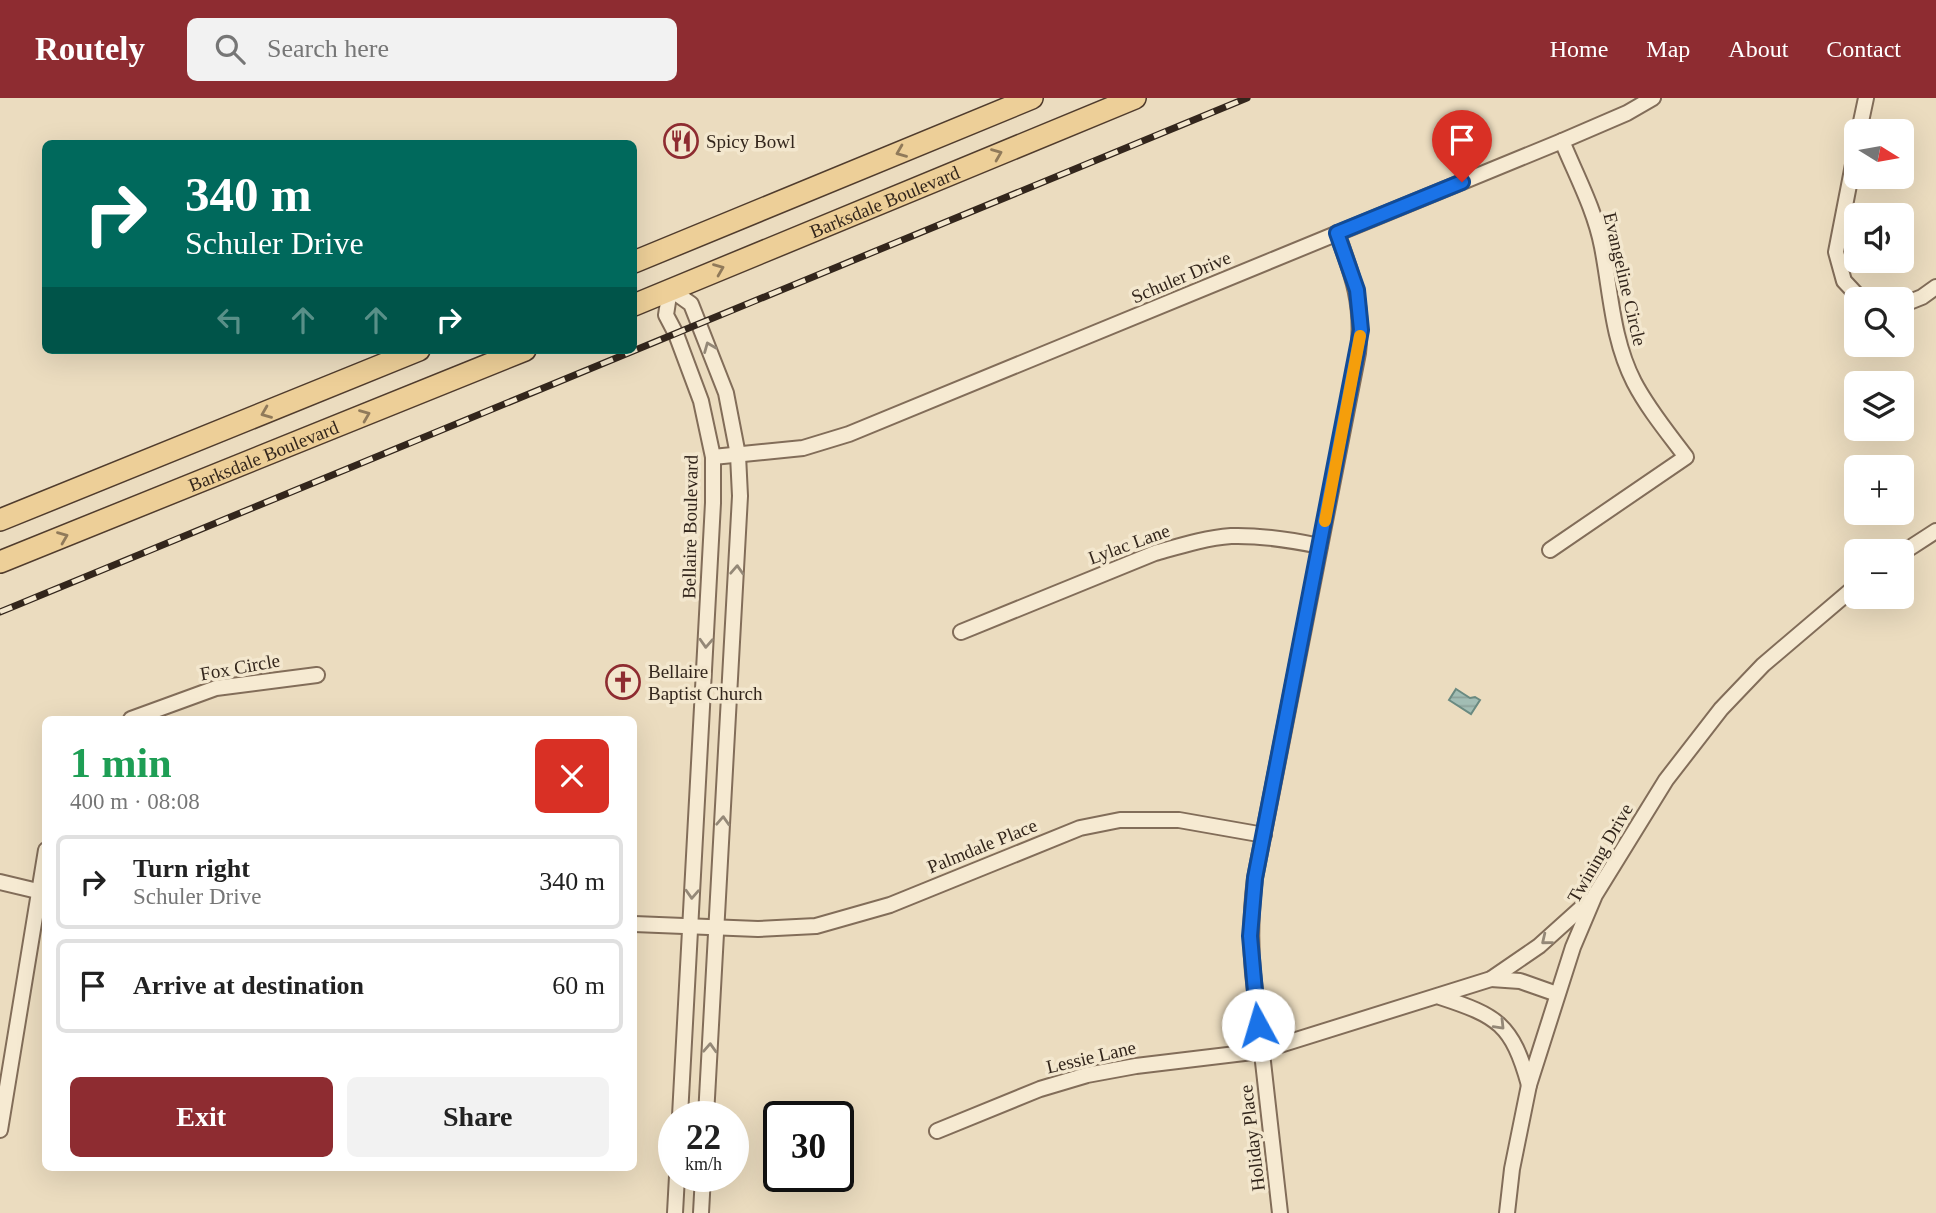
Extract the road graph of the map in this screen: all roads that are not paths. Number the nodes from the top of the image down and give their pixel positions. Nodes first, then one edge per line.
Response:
1 (1032, 98) edge
2 (1135, 98) edge
3 (1653, 98) edge
4 (1866, 98) edge
5 (1862, 119) edge
6 (1562, 141) junction
7 (1848, 189) edge
8 (1337, 233) junction
9 (656, 253) junction
10 (637, 261) edge
11 (1850, 287) edge
12 (1936, 288) edge
13 (670, 289) junction
14 (1914, 300) edge
15 (637, 304) edge
16 (409, 354) edge
17 (515, 354) edge
18 (738, 456) junction
19 (713, 457) junction
20 (0, 520) edge
21 (1936, 531) edge
22 (1914, 545) edge
23 (1320, 546) junction
24 (1550, 550) dead end
25 (3, 554) edge
26 (708, 595) junction
27 (1844, 596) edge
28 (735, 597) junction
29 (961, 632) dead end
30 (317, 675) dead end
31 (703, 692) junction
32 (730, 694) junction
33 (139, 716) edge
34 (1264, 835) junction
35 (0, 882) edge
36 (42, 892) edge
37 (1595, 895) junction
38 (637, 924) edge
39 (718, 926) junction
40 (690, 927) junction
41 (1491, 979) junction
42 (1557, 994) junction
43 (1440, 997) junction
44 (1261, 1051) junction
45 (1529, 1085) junction
46 (681, 1101) edge
47 (707, 1101) edge
48 (0, 1130) edge
49 (937, 1131) dead end
50 (676, 1192) edge
51 (702, 1192) edge
52 (675, 1213) edge
53 (701, 1213) edge
54 (1280, 1213) edge
55 (1507, 1213) edge

1 -> 9 main road, Barksdale Boulevard
13 -> 2 main road, Barksdale Boulevard
3 - 6 street, Schuler Drive
4 - 5 street
6 - 8 street, Schuler Drive
6 - 24 street, Evangeline Circle
7 - 11 street
8 - 18 street, Schuler Drive
8 - 23 street, Holiday Place
9 - 10 main road, Barksdale Boulevard
9 - 13 main road
12 - 14 street
13 - 15 main road, Barksdale Boulevard
18 -> 13 street
13 - 19 street, Bellaire Boulevard
16 -> 20 main road, Barksdale Boulevard
25 -> 17 main road, Barksdale Boulevard
18 - 19 street, Schuler Drive
28 -> 18 street
19 - 26 street, Bellaire Boulevard
21 - 22 street
23 - 29 street, Lylac Lane
23 - 34 street, Holiday Place
26 - 28 street
26 -> 31 street, Bellaire Boulevard
27 - 37 street, Twining Drive
28 - 32 street
30 - 33 street, Fox Circle
31 - 32 street
31 -> 40 street, Bellaire Boulevard
39 -> 32 street
34 - 39 street, Palmdale Place
34 - 44 street, Holiday Place
35 - 36 street
36 - 48 street
37 -> 41 street
37 - 42 street, Twining Drive
38 - 40 street, Palmdale Place
39 - 40 street, Palmdale Place
47 -> 39 street
40 - 46 street, Bellaire Boulevard
41 - 42 street
41 - 43 street, Lessie Lane
42 - 45 street, Twining Drive
43 - 44 street, Lessie Lane
43 -> 45 street
44 - 49 street, Lessie Lane
44 - 54 street, Holiday Place
45 - 55 street, Twining Drive
50 - 52 street
51 - 53 street

